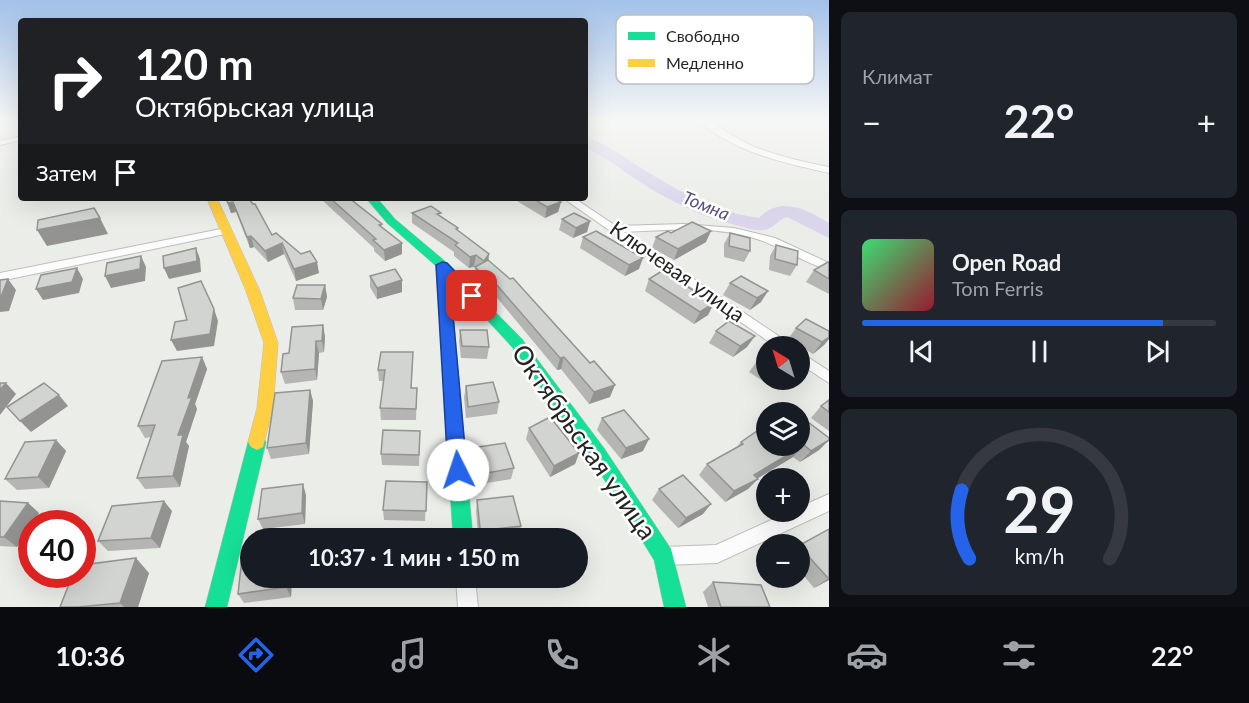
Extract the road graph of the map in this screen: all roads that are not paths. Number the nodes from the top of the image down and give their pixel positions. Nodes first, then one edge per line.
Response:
1 (747, 148) edge
2 (829, 170) edge
3 (213, 201) edge
4 (374, 201) edge
5 (573, 201) edge
6 (616, 229) junction
7 (226, 231) junction
8 (442, 265) junction
9 (829, 267) edge
10 (0, 277) edge
11 (770, 336) edge
12 (810, 364) edge
13 (829, 378) edge
14 (829, 502) edge
15 (462, 528) edge
16 (664, 556) junction
17 (467, 588) edge
18 (216, 607) edge
19 (468, 607) edge
20 (675, 607) edge

1 - 2 street
3 - 7 street
4 - 8 street, Октябрьская улица
5 - 6 street, Ключевая улица
6 - 9 street
6 - 11 street, Ключевая улица
7 - 10 street
7 - 18 street
8 - 15 street
8 - 16 street, Октябрьская улица
12 - 13 street
14 - 16 street
16 - 20 street, Октябрьская улица
17 - 19 street

